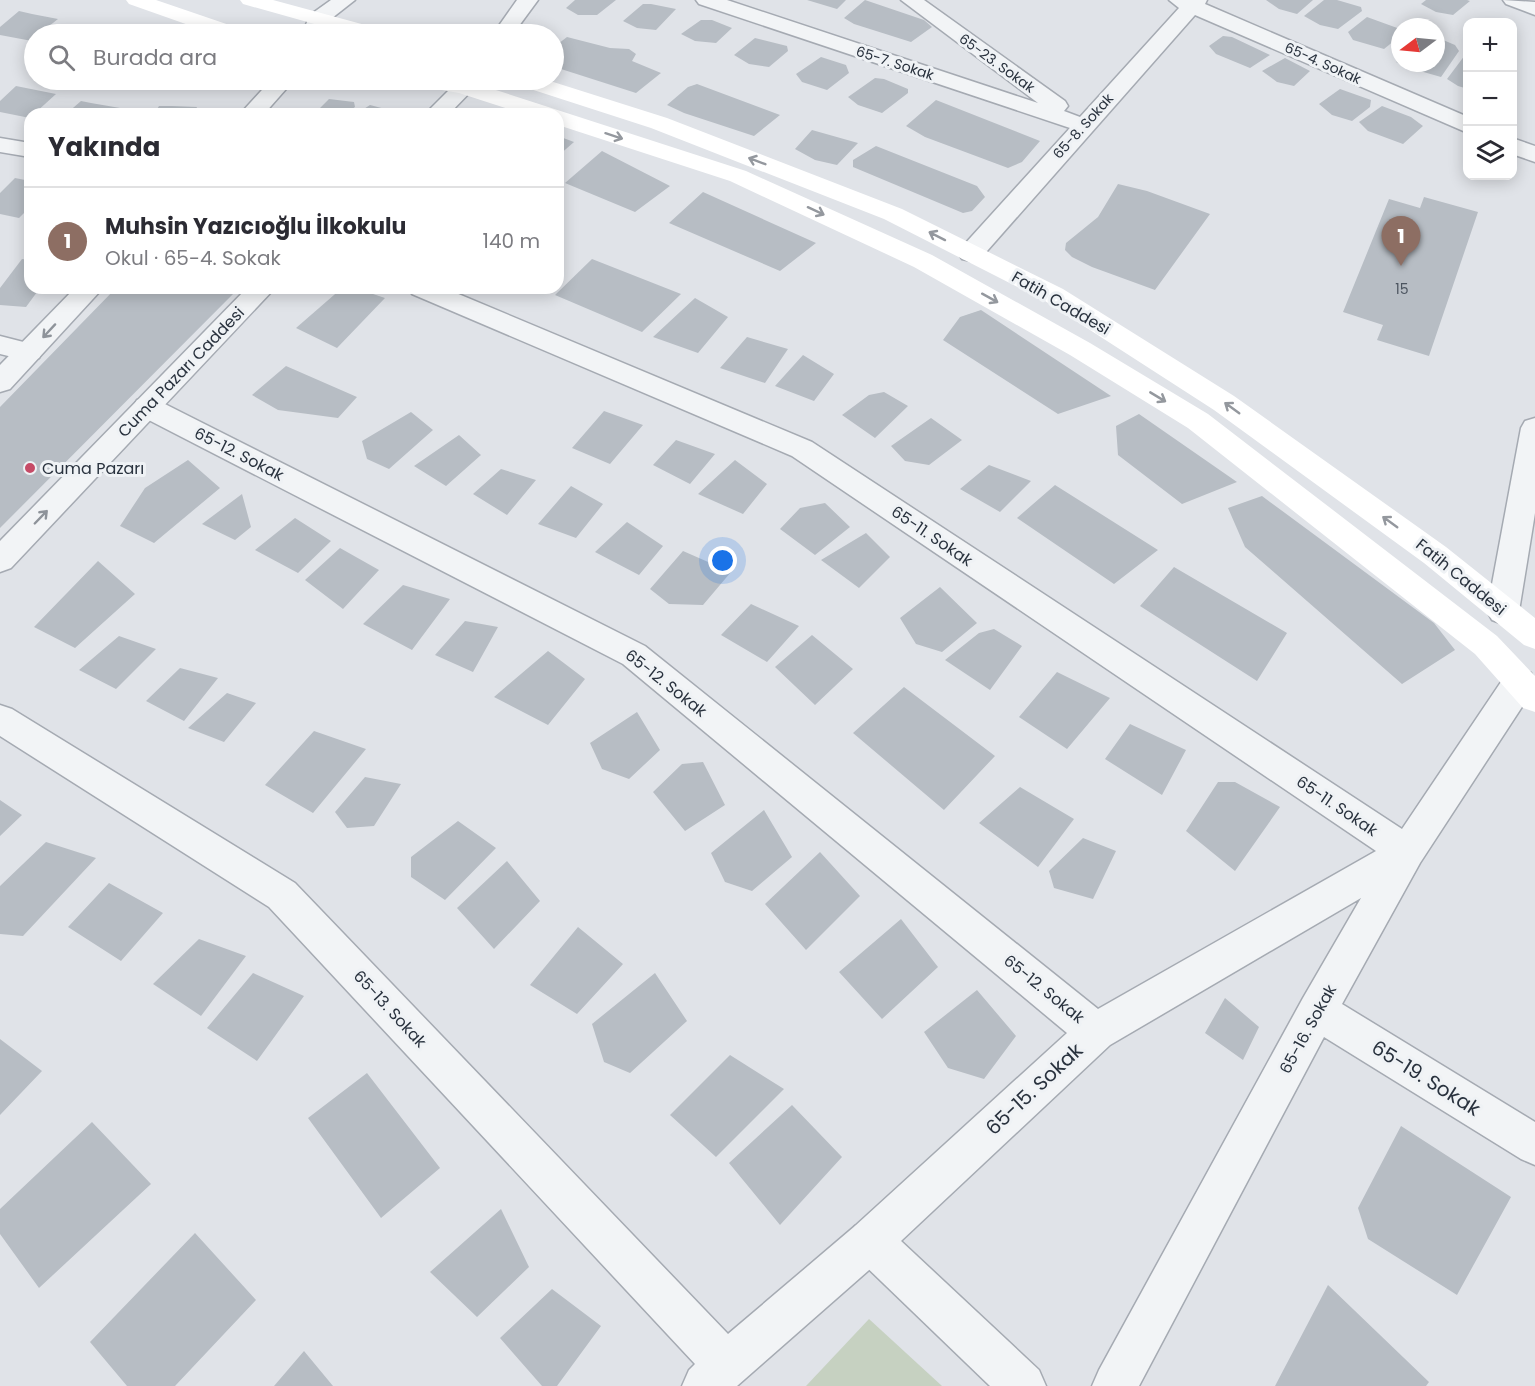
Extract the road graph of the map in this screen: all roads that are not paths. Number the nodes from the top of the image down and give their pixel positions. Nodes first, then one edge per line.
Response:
1 (136, 0) edge
2 (250, 0) edge
3 (345, 0) edge
4 (528, 0) edge
5 (706, 0) edge
6 (911, 0) edge
7 (1513, 0) edge
8 (1190, 2) edge
9 (1535, 9) edge
10 (204, 24) edge
11 (308, 24) edge
12 (318, 24) edge
13 (510, 24) edge
14 (274, 90) edge
15 (460, 90) edge
16 (485, 90) edge
17 (557, 90) edge
18 (257, 108) edge
19 (442, 108) edge
20 (532, 108) edge
21 (564, 119) edge
22 (1463, 124) edge
23 (1083, 125) junction
24 (0, 145) edge
25 (1517, 148) edge
26 (24, 149) edge
27 (1535, 155) edge
28 (971, 253) junction
29 (84, 294) edge
30 (256, 294) edge
31 (436, 294) edge
32 (0, 345) edge
33 (29, 352) junction
34 (0, 382) edge
35 (147, 407) junction
36 (1535, 428) edge
37 (0, 560) edge
38 (1503, 611) junction
39 (1535, 636) edge
40 (1527, 690) edge
41 (0, 719) edge
42 (1407, 852) junction
43 (1317, 1011) junction
44 (1096, 1032) junction
45 (1535, 1145) edge
46 (870, 1241) junction
47 (716, 1376) edge
48 (1023, 1386) edge
49 (1115, 1386) edge

1 - 10 main road
2 - 11 main road
3 - 12 street
4 - 13 street
5 - 23 street, 65-7. Sokak
6 - 23 street, 65-23. Sokak
7 - 9 street
8 - 22 street, 65-4. Sokak
8 - 23 street, 65-8. Sokak
14 - 18 street
15 - 19 street
16 - 20 main road
28 -> 17 main road, Fatih Caddesi
21 -> 40 main road, Fatih Caddesi
23 - 28 street, 65-8. Sokak
24 - 26 street
25 - 27 street
38 -> 28 main road, Fatih Caddesi
29 -> 33 street
30 - 35 street, Cuma Pazarı Caddesi
31 - 42 street, 65-11. Sokak
32 - 33 street
33 - 34 street
37 -> 35 street, Cuma Pazarı Caddesi
35 - 44 street, 65-12. Sokak
36 - 38 street
38 - 39 main road, Fatih Caddesi
40 - 42 street, 65-16. Sokak
41 - 47 street, 65-13. Sokak
42 - 43 street, 65-16. Sokak
42 - 44 street, 65-15. Sokak
43 - 45 street, 65-19. Sokak
43 - 49 street, 65-16. Sokak
44 - 46 street, 65-15. Sokak
46 - 47 street, 65-15. Sokak
46 - 48 street

